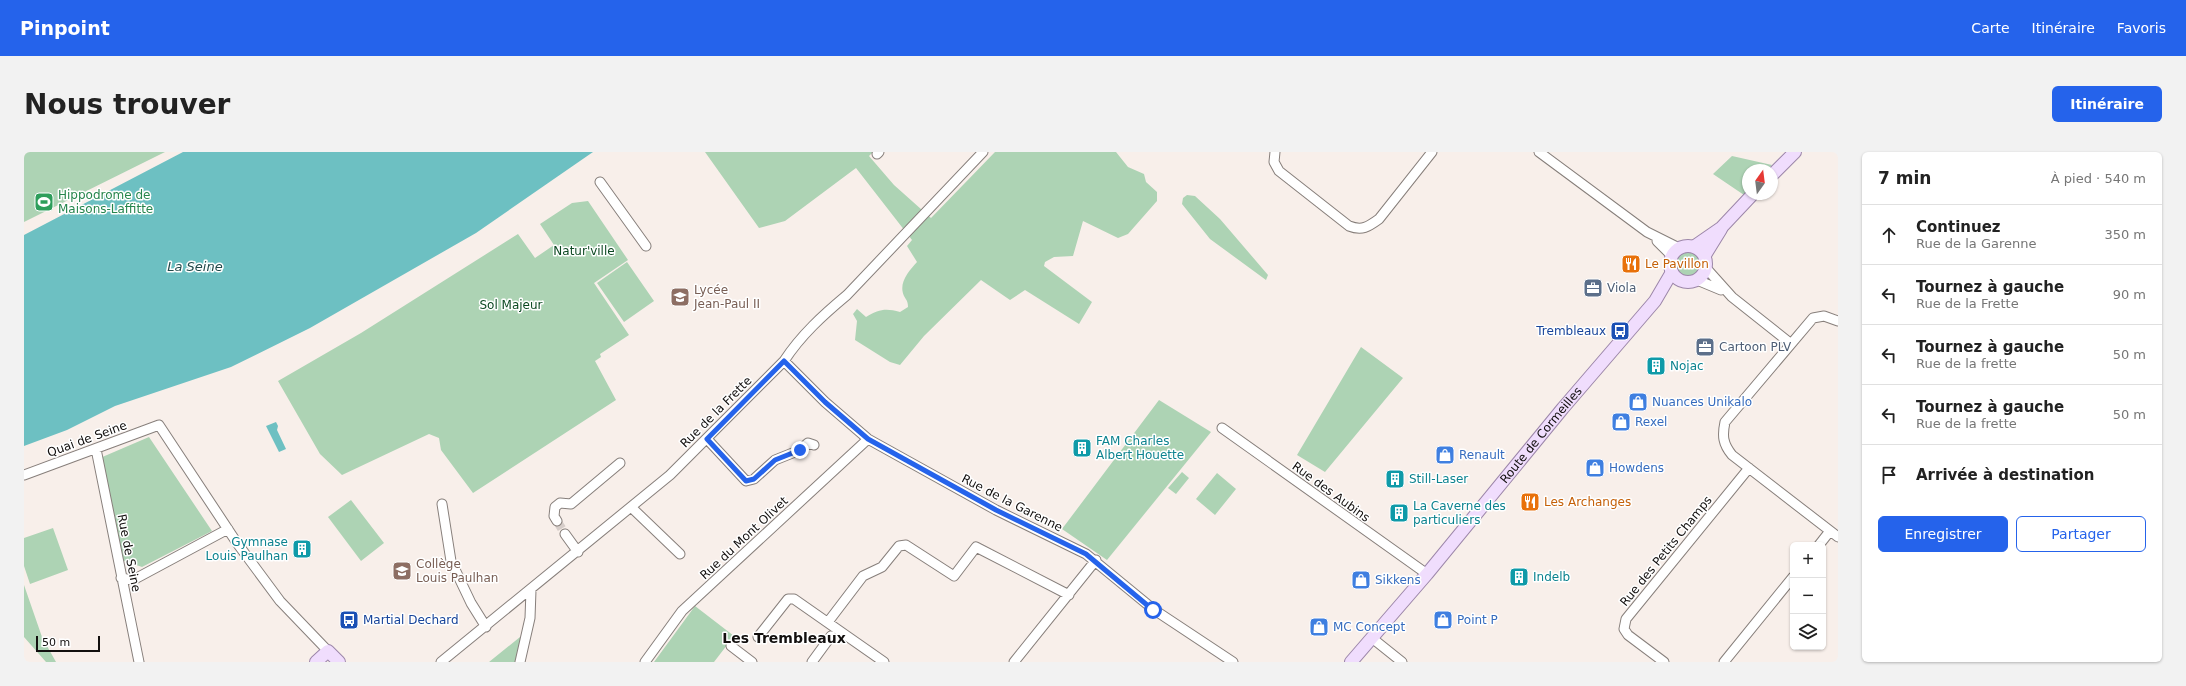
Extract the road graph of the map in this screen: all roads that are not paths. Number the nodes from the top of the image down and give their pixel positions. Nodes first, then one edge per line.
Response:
1 (1275, 152) edge
2 (1432, 152) edge
3 (1539, 152) edge
4 (1795, 152) edge
5 (982, 153) edge
6 (1778, 169) edge
7 (600, 182) dead end
8 (1747, 200) edge
9 (1721, 228) junction
10 (646, 246) dead end
11 (1695, 246) junction
12 (1676, 252) junction
13 (1705, 255) junction
14 (1706, 268) junction
15 (1672, 272) junction
16 (1682, 280) junction
17 (1697, 280) junction
18 (1732, 297) junction
19 (1654, 301) junction
20 (1838, 321) edge
21 (1790, 343) junction
22 (784, 361) junction
23 (1222, 428) dead end
24 (707, 439) junction
25 (868, 439) junction
26 (814, 446) dead end
27 (96, 449) junction
28 (620, 463) dead end
29 (1749, 468) junction
30 (24, 475) edge
31 (442, 504) dead end
32 (631, 507) junction
33 (557, 520) tunnel mouth
34 (228, 529) junction
35 (1830, 531) junction
36 (566, 534) tunnel mouth
37 (1838, 537) edge
38 (1821, 542) edge
39 (578, 552) junction
40 (680, 554) dead end
41 (1096, 560) junction
42 (1427, 574) junction
43 (121, 578) junction
44 (1792, 578) edge
45 (531, 590) junction
46 (1069, 595) junction
47 (828, 622) junction
48 (486, 627) junction
49 (831, 636) dead end
50 (758, 637) dead end
51 (1372, 638) junction
52 (731, 646) dead end
53 (328, 651) junction
54 (139, 662) edge
55 (316, 662) edge
56 (339, 662) edge
57 (441, 662) edge
58 (520, 662) edge
59 (645, 662) edge
60 (752, 662) edge
61 (812, 662) edge
62 (884, 662) edge
63 (1014, 662) edge
64 (1233, 662) edge
65 (1351, 662) edge
66 (1402, 662) edge
67 (1664, 662) edge
68 (1724, 662) edge

1 - 2 street
3 - 12 street
4 - 6 main road
5 - 22 street, Rue de la Frette
7 - 10 street
8 - 9 main road
9 - 11 main road
9 - 13 main road
11 - 12 main road
11 - 13 main road
12 - 15 main road
13 - 14 main road
14 - 17 main road
14 - 18 street
15 - 16 main road
15 - 19 main road, Route de Cormeilles
16 - 17 main road
16 - 19 main road, Route de Cormeilles
17 - 18 street
18 - 21 street
19 - 42 main road, Route de Cormeilles
20 - 21 street
21 - 29 street
22 - 24 street, Rue de la Frette
22 - 25 street, Rue de la Garenne
23 - 42 street, Rue des Aubins
24 - 26 street, Rue de la Frette
24 - 32 street, Rue de la Frette
25 - 41 street, Rue de la Garenne
25 - 59 street, Rue du Mont Olivet
27 - 30 street, Quai de Seine
27 - 34 street, Quai de Seine
27 - 43 street, Rue de Seine
28 - 33 street
29 - 35 street
29 - 67 street, Rue des Petits Champs
31 - 48 street
32 - 39 street, Rue de la Frette
32 - 40 street
34 - 43 street
34 - 53 street
35 - 37 street
35 - 38 street
36 - 39 street
39 - 45 street, Rue de la Frette
41 - 46 street
41 - 64 street, Rue de la Garenne
42 - 51 main road, Route de Cormeilles
43 - 54 street, Rue de Seine
44 - 68 street
45 - 48 street, Rue de la Frette
45 - 58 street
46 - 47 street
46 - 63 street
47 - 50 street
47 - 62 street
48 - 57 street, Rue de la Frette
49 - 61 street
51 - 65 main road, Route de Cormeilles
51 - 66 street
52 - 60 street
53 - 55 main road
53 - 56 main road

